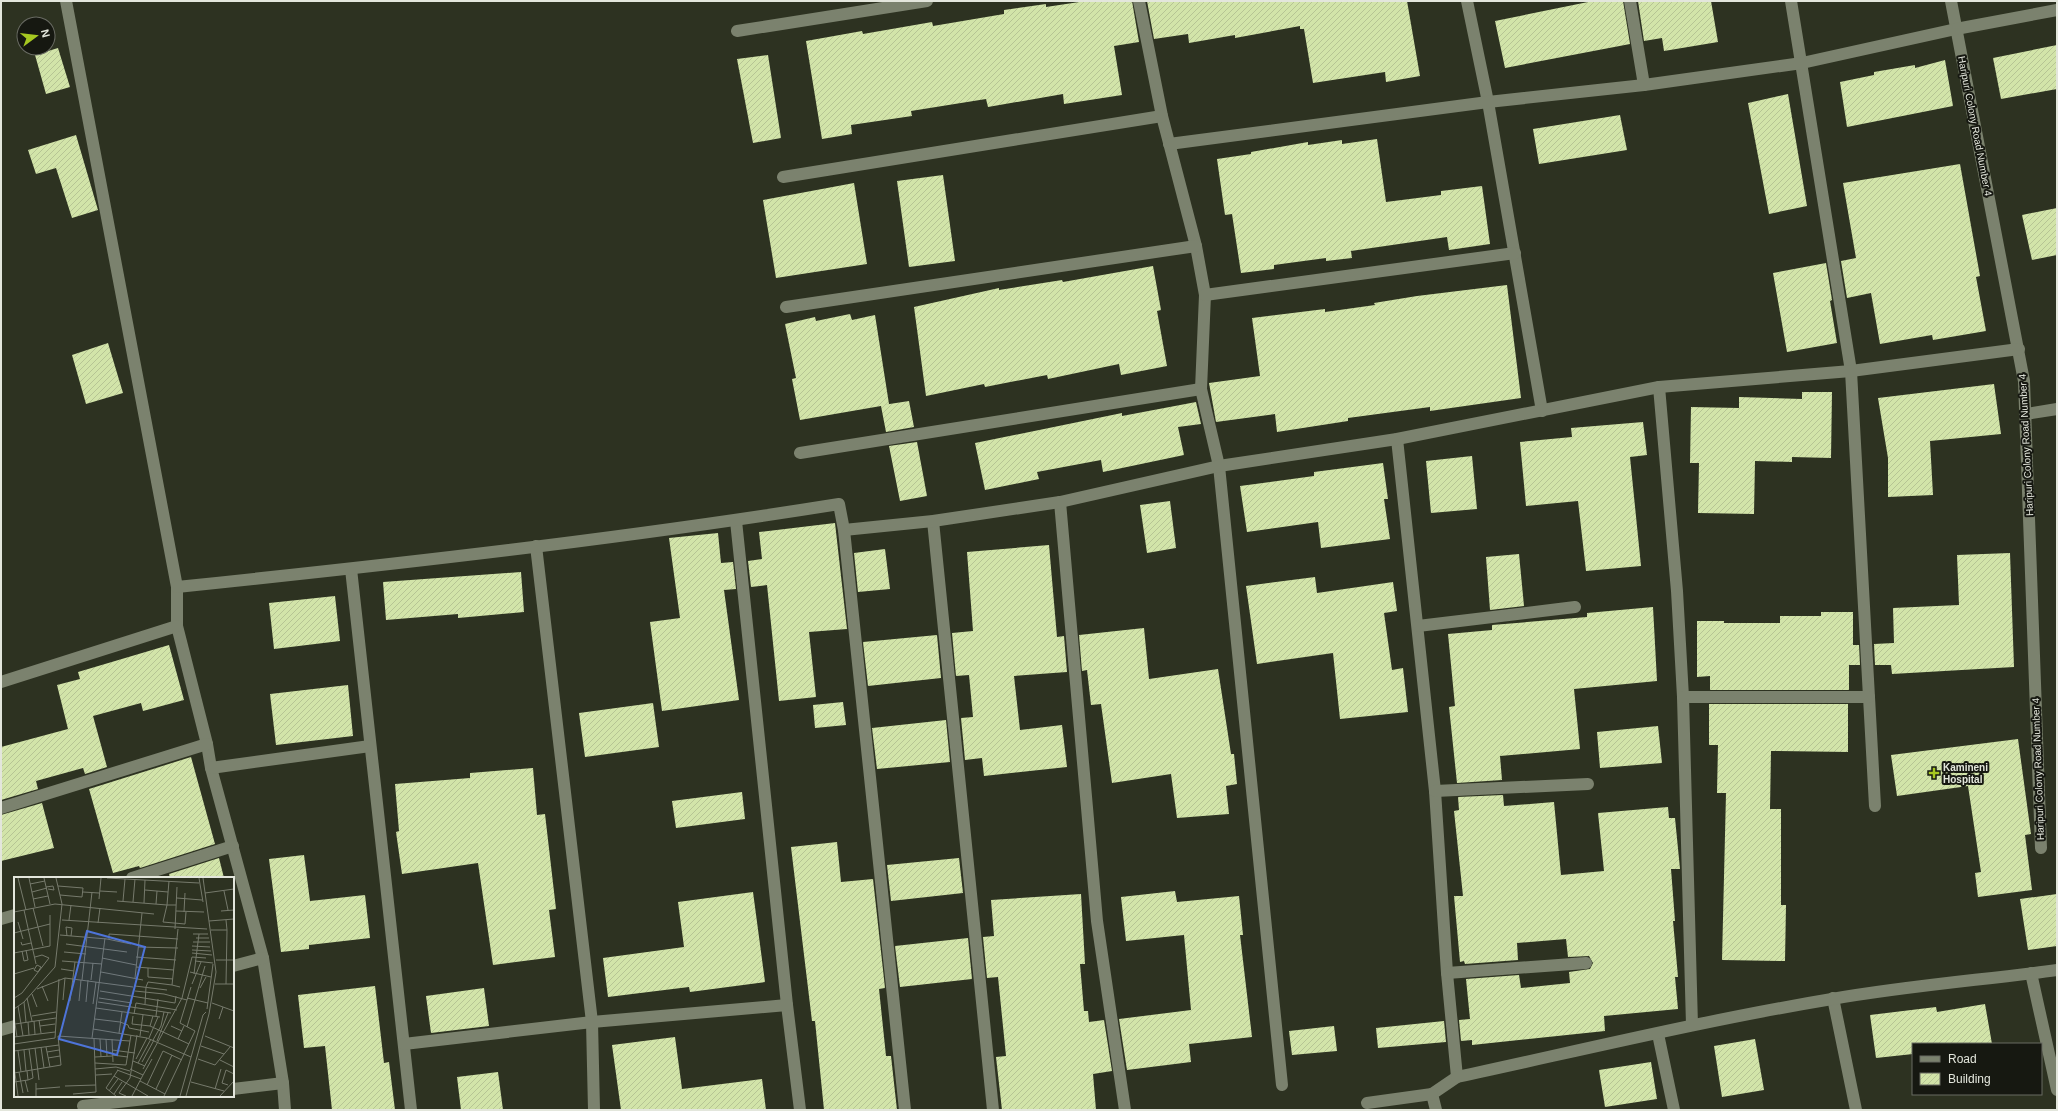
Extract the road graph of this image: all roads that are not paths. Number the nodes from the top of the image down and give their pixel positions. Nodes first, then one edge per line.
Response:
1 (66, 1) edge
2 (927, 1) edge
3 (1139, 1) edge
4 (1467, 1) edge
5 (1630, 1) edge
6 (1791, 1) edge
7 (1951, 1) edge
8 (2057, 10) edge
9 (1956, 29) junction
10 (737, 31) dead end
11 (1802, 63) junction
12 (1644, 85) junction
13 (1488, 102) junction
14 (1162, 116) junction
15 (1169, 144) junction
16 (783, 177) dead end
17 (1196, 246) junction
18 (1515, 253) junction
19 (1205, 295) junction
20 (786, 307) dead end
21 (2019, 349) junction
22 (1851, 371) junction
23 (1659, 387) junction
24 (1201, 389) junction
25 (2057, 409) edge
26 (1542, 411) junction
27 (2026, 414) junction
28 (1397, 439) junction
29 (800, 454) dead end
30 (1219, 466) junction
31 (1060, 502) junction
32 (736, 520) junction
33 (933, 521) junction
34 (844, 530) junction
35 (536, 546) junction
36 (351, 569) junction
37 (177, 587) junction
38 (1575, 607) dead end
39 (177, 626) junction
40 (1418, 626) junction
41 (1, 682) edge
42 (1683, 697) junction
43 (1869, 697) junction
44 (207, 744) junction
45 (370, 746) junction
46 (211, 768) junction
47 (1588, 784) dead end
48 (1435, 791) junction
49 (1875, 806) dead end
50 (1, 808) edge
51 (233, 846) junction
52 (2041, 848) dead end
53 (135, 877) edge
54 (14, 915) edge
55 (1, 919) edge
56 (262, 958) junction
57 (1586, 962) dead end
58 (234, 966) edge
59 (2057, 970) edge
60 (1447, 973) junction
61 (2031, 974) junction
62 (1833, 998) junction
63 (787, 1005) junction
64 (592, 1022) junction
65 (1692, 1025) junction
66 (14, 1026) edge
67 (1, 1030) edge
68 (1658, 1034) junction
69 (404, 1044) junction
70 (1457, 1077) junction
71 (283, 1083) junction
72 (1282, 1085) dead end
73 (234, 1089) edge
74 (2057, 1090) edge
75 (1432, 1094) junction
76 (161, 1097) edge
77 (82, 1104) edge
78 (1367, 1104) dead end
79 (285, 1110) edge
80 (411, 1110) edge
81 (594, 1110) edge
82 (800, 1110) edge
83 (905, 1110) edge
84 (993, 1110) edge
85 (1125, 1110) edge
86 (1436, 1110) edge
87 (1674, 1110) edge
88 (1856, 1110) edge

1 - 37 street
2 - 10 street
3 - 14 street
4 - 13 street
5 - 12 street
6 - 11 street
7 - 9 street, Haripuri Colony Road Number 4
8 - 9 street
9 - 11 street
9 - 21 street, Haripuri Colony Road Number 4
11 - 12 street
11 - 22 street
12 - 13 street
13 - 15 street
13 - 18 street
14 - 15 street
14 - 16 street
15 - 17 street
17 - 19 street
17 - 20 street
18 - 19 street
18 - 26 street
19 - 24 street
21 - 22 street
21 - 27 street, Haripuri Colony Road Number 4
22 - 23 street
22 - 43 street
23 - 26 street
23 - 42 street
24 - 29 street
24 - 30 street
25 - 27 street
26 - 28 street
27 - 52 street, Haripuri Colony Road Number 4
28 - 30 street
28 - 40 street
30 - 31 street
30 - 72 street
31 - 33 street
31 - 85 street
32 - 34 street
32 - 35 street
32 - 63 street
33 - 34 street
33 - 84 street
34 - 83 street
35 - 36 street
35 - 64 street
36 - 37 street
36 - 45 street
37 - 39 street
38 - 40 street
39 - 41 street
39 - 44 street
40 - 48 street
42 - 43 street
42 - 65 street
43 - 49 street
44 - 46 street
44 - 50 street
45 - 46 street
45 - 69 street
46 - 51 street
47 - 48 street
48 - 60 street
51 - 53 street
51 - 56 street
54 - 55 street
56 - 58 street
56 - 71 street
57 - 60 street
59 - 61 street
60 - 70 street
61 - 62 street
61 - 74 street
62 - 65 street
62 - 88 street
63 - 64 street
63 - 82 street
64 - 69 street
64 - 81 street
65 - 68 street
66 - 67 street
68 - 70 street
68 - 87 street
69 - 80 street
70 - 75 street
71 - 73 street
71 - 79 street
75 - 78 street
75 - 86 street
76 - 77 street

